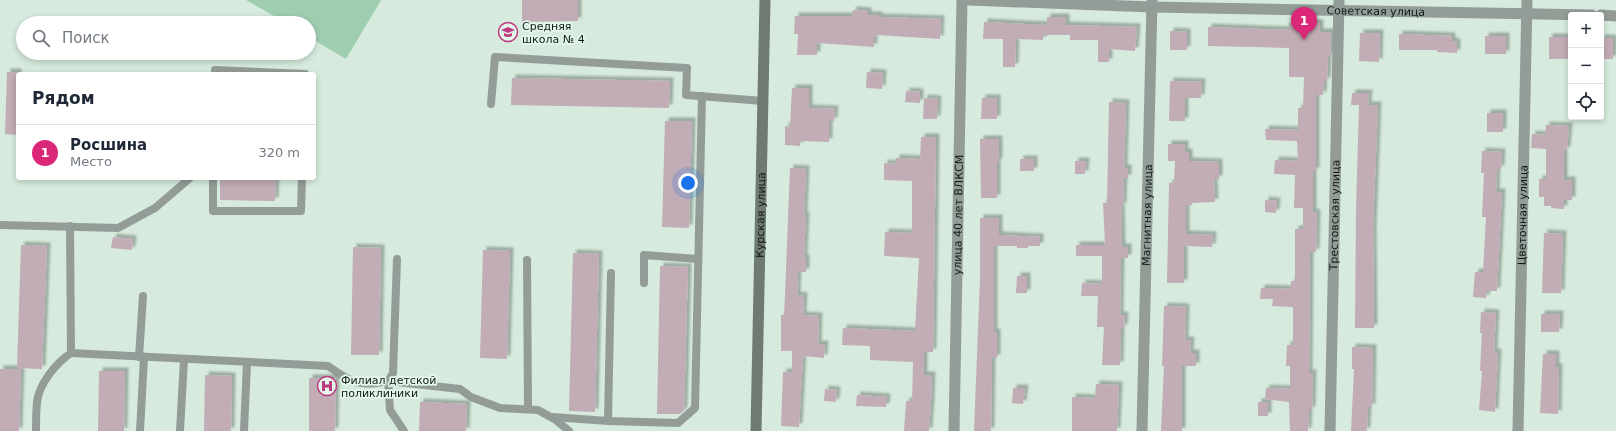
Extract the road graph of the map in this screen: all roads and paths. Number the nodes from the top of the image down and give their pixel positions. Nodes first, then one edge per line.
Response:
1 (765, 0) edge
2 (962, 0) edge
3 (969, 0) edge
4 (1527, 0) edge
5 (1152, 3) edge
6 (1338, 5) edge
7 (1527, 13) junction
8 (1568, 14) edge
9 (1604, 15) edge
10 (1616, 16) edge
11 (215, 72) edge
12 (260, 72) edge
13 (702, 96) junction
14 (763, 101) junction
15 (491, 104) dead end
16 (188, 180) edge
17 (213, 180) edge
18 (302, 180) edge
19 (0, 224) edge
20 (70, 226) junction
21 (397, 259) dead end
22 (698, 259) junction
23 (527, 260) dead end
24 (611, 273) dead end
25 (644, 283) dead end
26 (143, 296) dead end
27 (71, 353) junction
28 (142, 357) junction
29 (184, 359) junction
30 (247, 362) junction
31 (388, 381) junction
32 (528, 409) junction
33 (551, 417) junction
34 (608, 421) junction
35 (36, 431) edge
36 (140, 431) edge
37 (180, 431) edge
38 (244, 431) edge
39 (404, 431) edge
40 (568, 431) edge
41 (756, 431) edge
42 (954, 431) edge
43 (1142, 431) edge
44 (1330, 431) edge
45 (1518, 431) edge

1 - 14 main road, Курская улица
2 - 42 street, улица 40 лет ВЛКСМ
3 - 5 street, Советская улица
4 - 7 street, Цветочная улица
5 - 6 street, Советская улица
5 - 43 street, Магнитная улица
6 - 7 street, Советская улица
6 - 44 street, Трестовская улица
7 - 8 street, Советская улица
7 - 45 street, Цветочная улица
9 - 10 street
11 - 12 lane
13 - 14 lane
13 - 15 lane
13 - 22 lane
14 - 41 main road, Курская улица
16 - 20 lane
17 - 18 lane
19 - 20 lane
20 - 27 lane
21 - 31 lane
22 - 25 lane
22 - 34 lane
23 - 32 lane
24 - 34 lane
26 - 28 lane
27 - 28 lane
27 - 35 lane
28 - 29 lane
28 - 36 lane
29 - 30 lane
29 - 37 lane
30 - 31 lane
30 - 38 lane
31 - 32 lane
31 - 39 lane
32 - 33 lane
33 - 34 lane
33 - 40 lane

